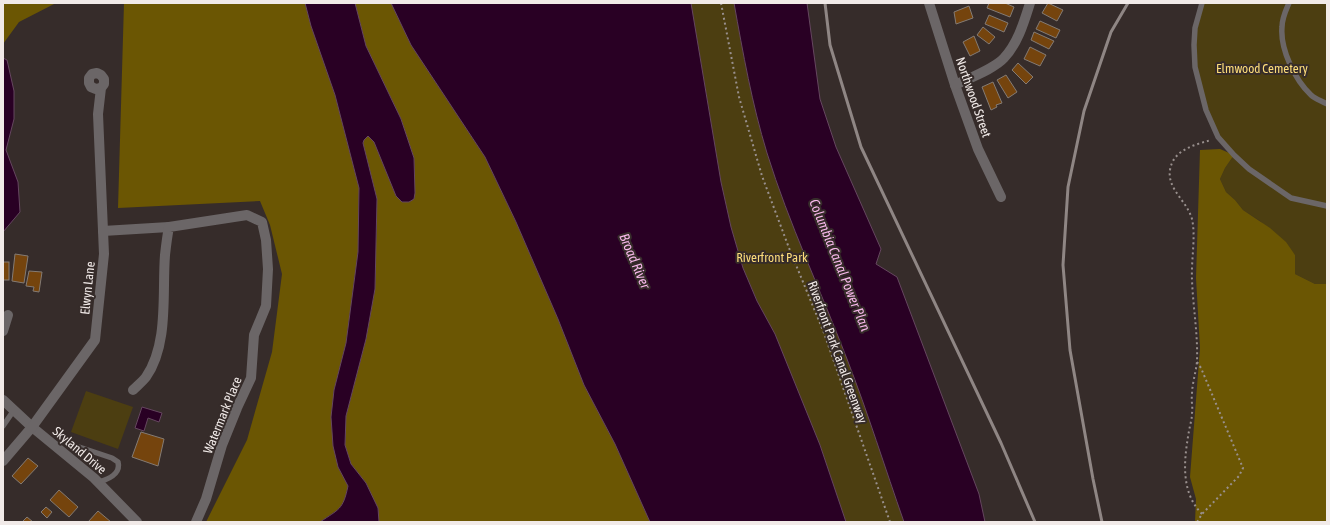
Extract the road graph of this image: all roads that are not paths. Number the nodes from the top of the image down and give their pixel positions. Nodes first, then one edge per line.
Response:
1 (929, 3) edge
2 (1030, 3) edge
3 (1202, 3) edge
4 (1289, 3) edge
5 (955, 85) junction
6 (101, 88) dead end
7 (1327, 104) edge
8 (1001, 197) dead end
9 (1327, 206) edge
10 (169, 228) junction
11 (103, 231) junction
12 (8, 315) dead end
13 (3, 332) edge
14 (133, 390) dead end
15 (3, 400) edge
16 (14, 410) junction
17 (3, 426) edge
18 (32, 426) junction
19 (79, 447) dead end
20 (3, 461) edge
21 (99, 482) junction
22 (137, 522) edge
23 (196, 522) edge

1 - 5 street, Northwood Street
2 - 5 street
3 - 9 lane
4 - 7 lane
5 - 8 street, Northwood Street
6 - 11 street, Elwyn Lane
10 - 11 street, Watermark Place
10 - 14 street
10 - 23 street, Watermark Place
11 - 18 street, Elwyn Lane
12 - 13 street
15 - 16 street, Skyland Drive
16 - 17 lane
16 - 18 street, Skyland Drive
18 - 20 street, Elwyn Lane
18 - 21 street, Skyland Drive
19 - 21 lane
21 - 22 street, Skyland Drive

